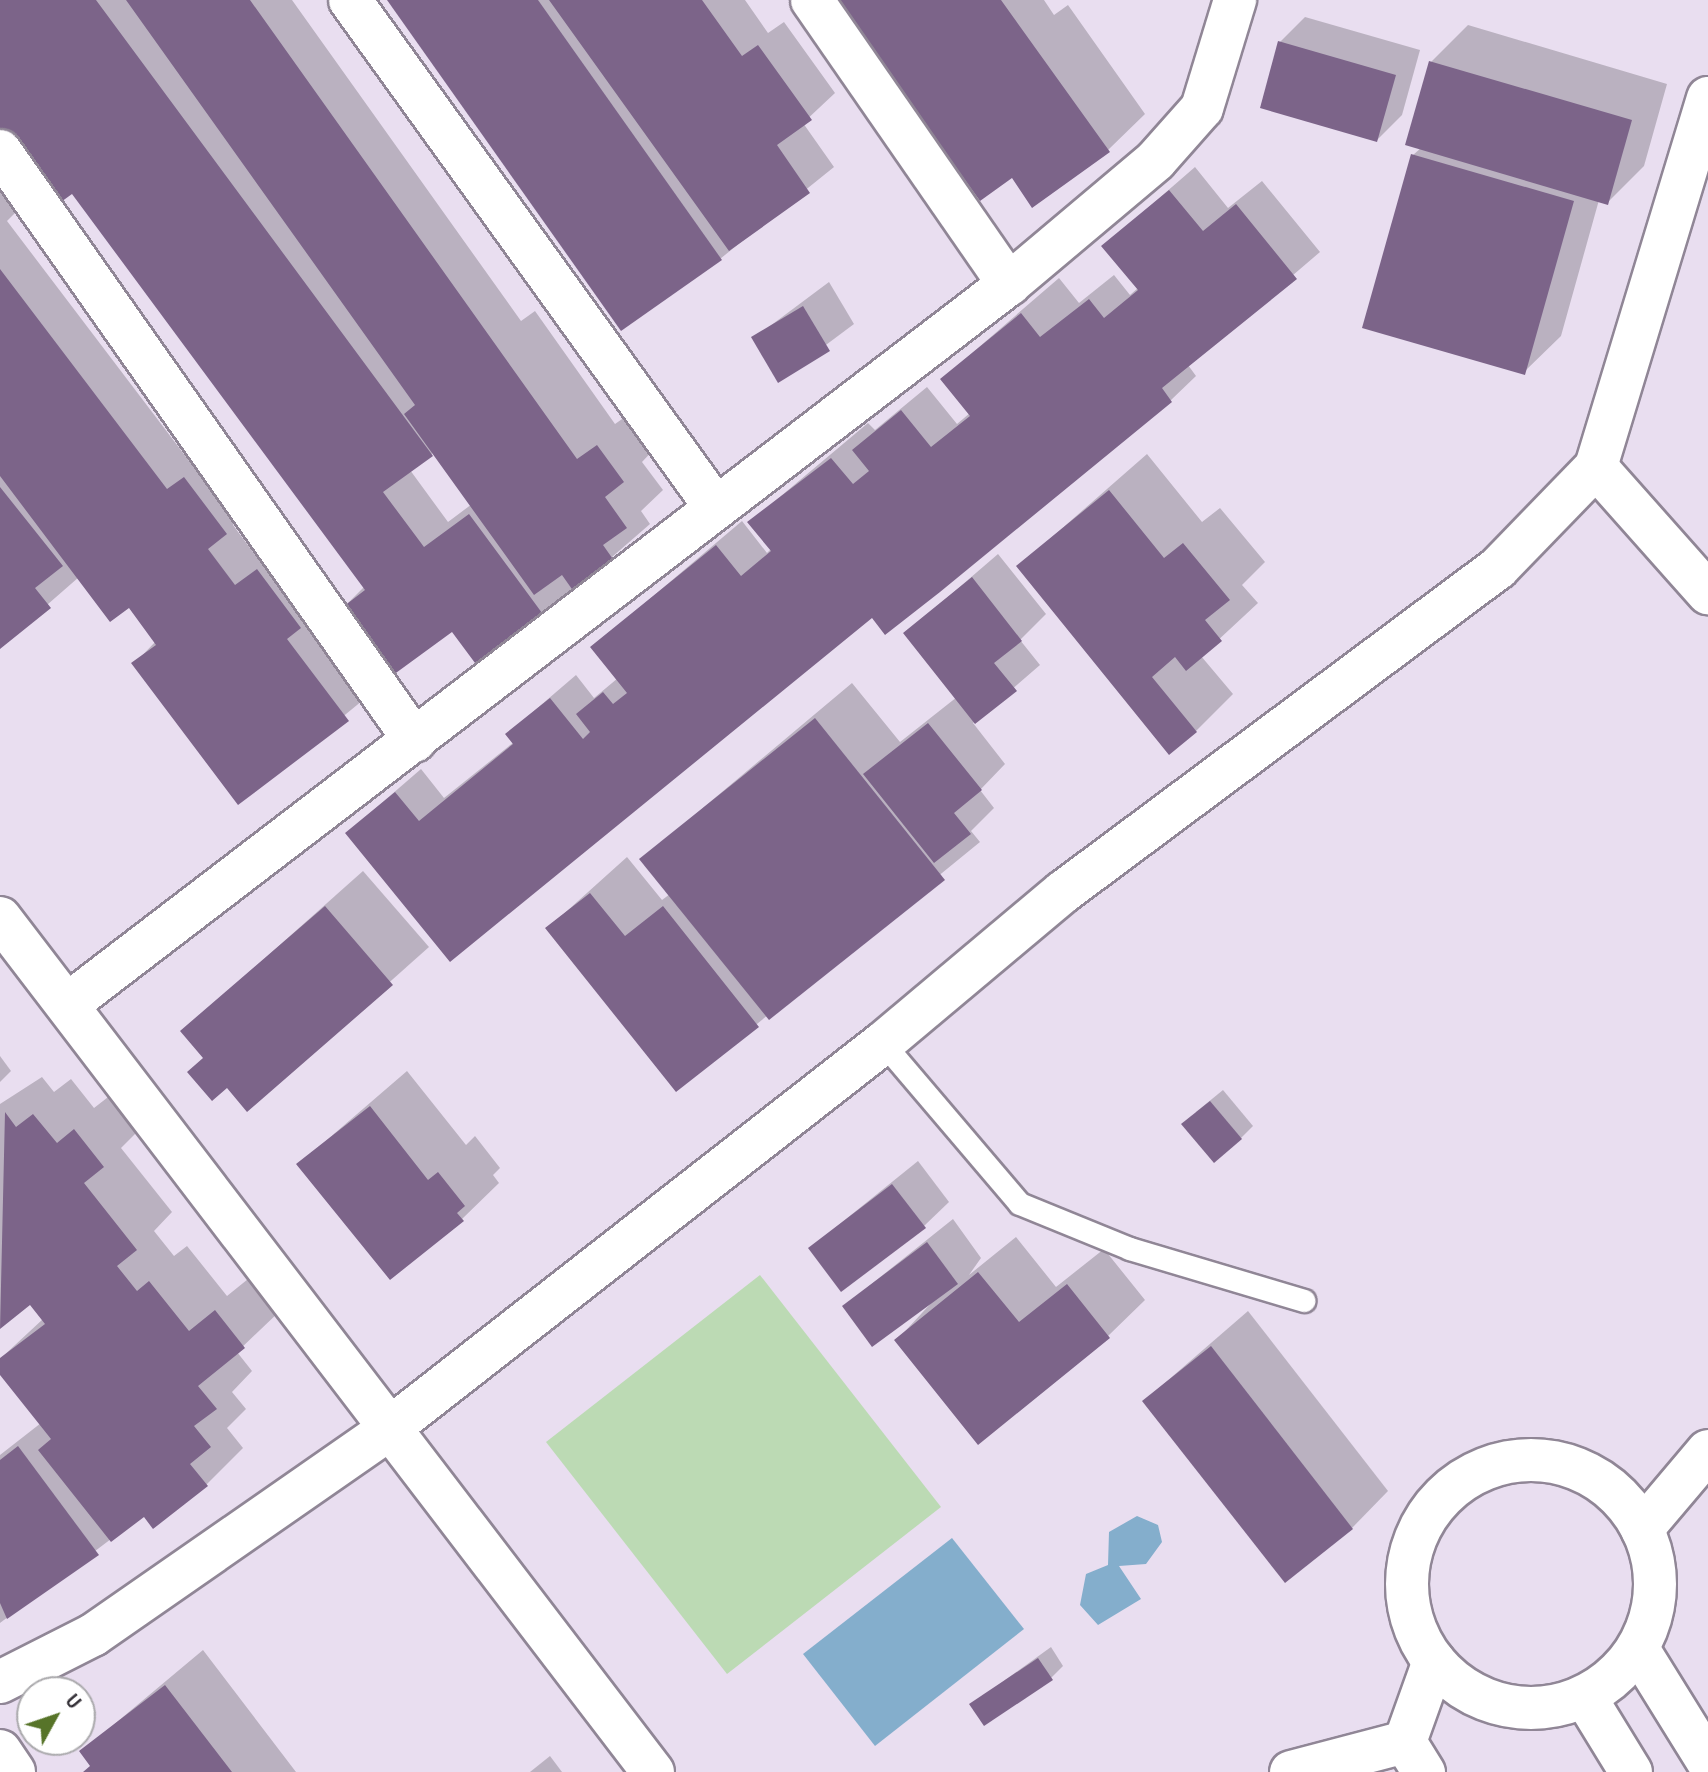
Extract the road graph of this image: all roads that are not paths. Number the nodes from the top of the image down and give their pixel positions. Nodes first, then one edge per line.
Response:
1 (350, 0) edge
2 (812, 0) edge
3 (1235, 0) edge
4 (1708, 98) edge
5 (0, 151) edge
6 (1009, 284) junction
7 (1596, 467) junction
8 (716, 508) junction
9 (1708, 593) edge
10 (415, 741) junction
11 (0, 918) edge
12 (68, 1004) junction
13 (883, 1043) junction
14 (1304, 1301) dead end
15 (386, 1431) junction
16 (1708, 1451) edge
17 (1642, 1529) junction
18 (1638, 1649) junction
19 (1434, 1661) junction
20 (0, 1682) edge
21 (1585, 1697) junction
22 (0, 1751) edge
23 (1414, 1757) edge
24 (1708, 1762) edge
25 (14, 1772) edge
26 (653, 1772) edge
27 (1291, 1772) edge
28 (1631, 1772) edge

1 - 8 street
2 - 6 street
3 - 6 street
4 - 7 street
5 - 10 street
6 - 8 street
7 - 9 street
7 - 13 street
8 - 10 street
10 - 12 street
11 - 12 street
12 - 15 street
13 - 14 lane
13 - 15 street
15 - 20 street
15 - 26 street
16 - 17 street
17 - 18 street
17 - 19 street
18 - 21 street
18 - 24 street
19 - 21 street
19 - 23 street
21 - 28 street
22 - 25 street
23 - 27 street

